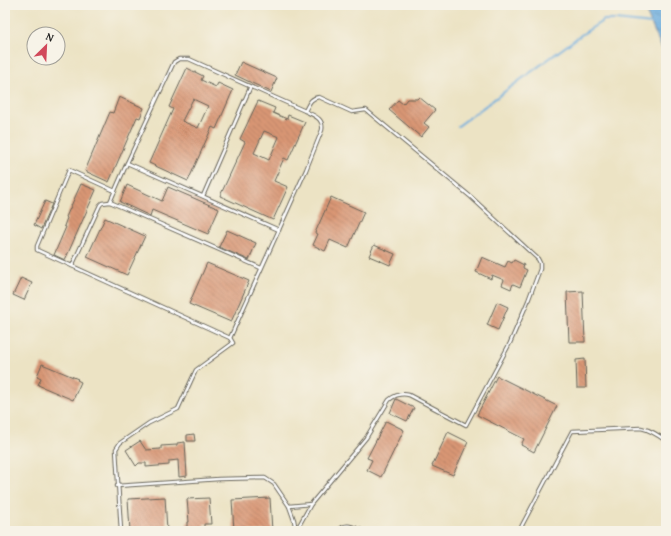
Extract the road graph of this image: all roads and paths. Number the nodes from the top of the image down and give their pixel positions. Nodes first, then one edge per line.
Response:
1 (250, 88) junction
2 (305, 111) junction
3 (127, 162) junction
4 (115, 191) junction
5 (203, 196) junction
6 (110, 202) junction
7 (279, 230) junction
8 (72, 266) junction
9 (261, 268) junction
10 (230, 338) junction
11 (666, 441) edge
12 (117, 486) junction
13 (311, 504) junction
14 (289, 506) junction
15 (120, 531) edge
16 (296, 531) edge
17 (338, 531) edge
18 (364, 531) edge
19 (519, 531) edge

1 - 2 lane
1 - 3 lane
1 - 5 lane
2 - 7 lane
2 - 13 lane
3 - 4 lane
3 - 5 lane
4 - 6 lane
4 - 8 lane
5 - 7 lane
6 - 8 lane
6 - 9 lane
7 - 9 lane
8 - 10 lane
9 - 10 lane
10 - 12 lane
11 - 19 lane
12 - 14 lane
12 - 15 lane
13 - 14 lane
13 - 16 lane
14 - 16 lane
17 - 18 lane

